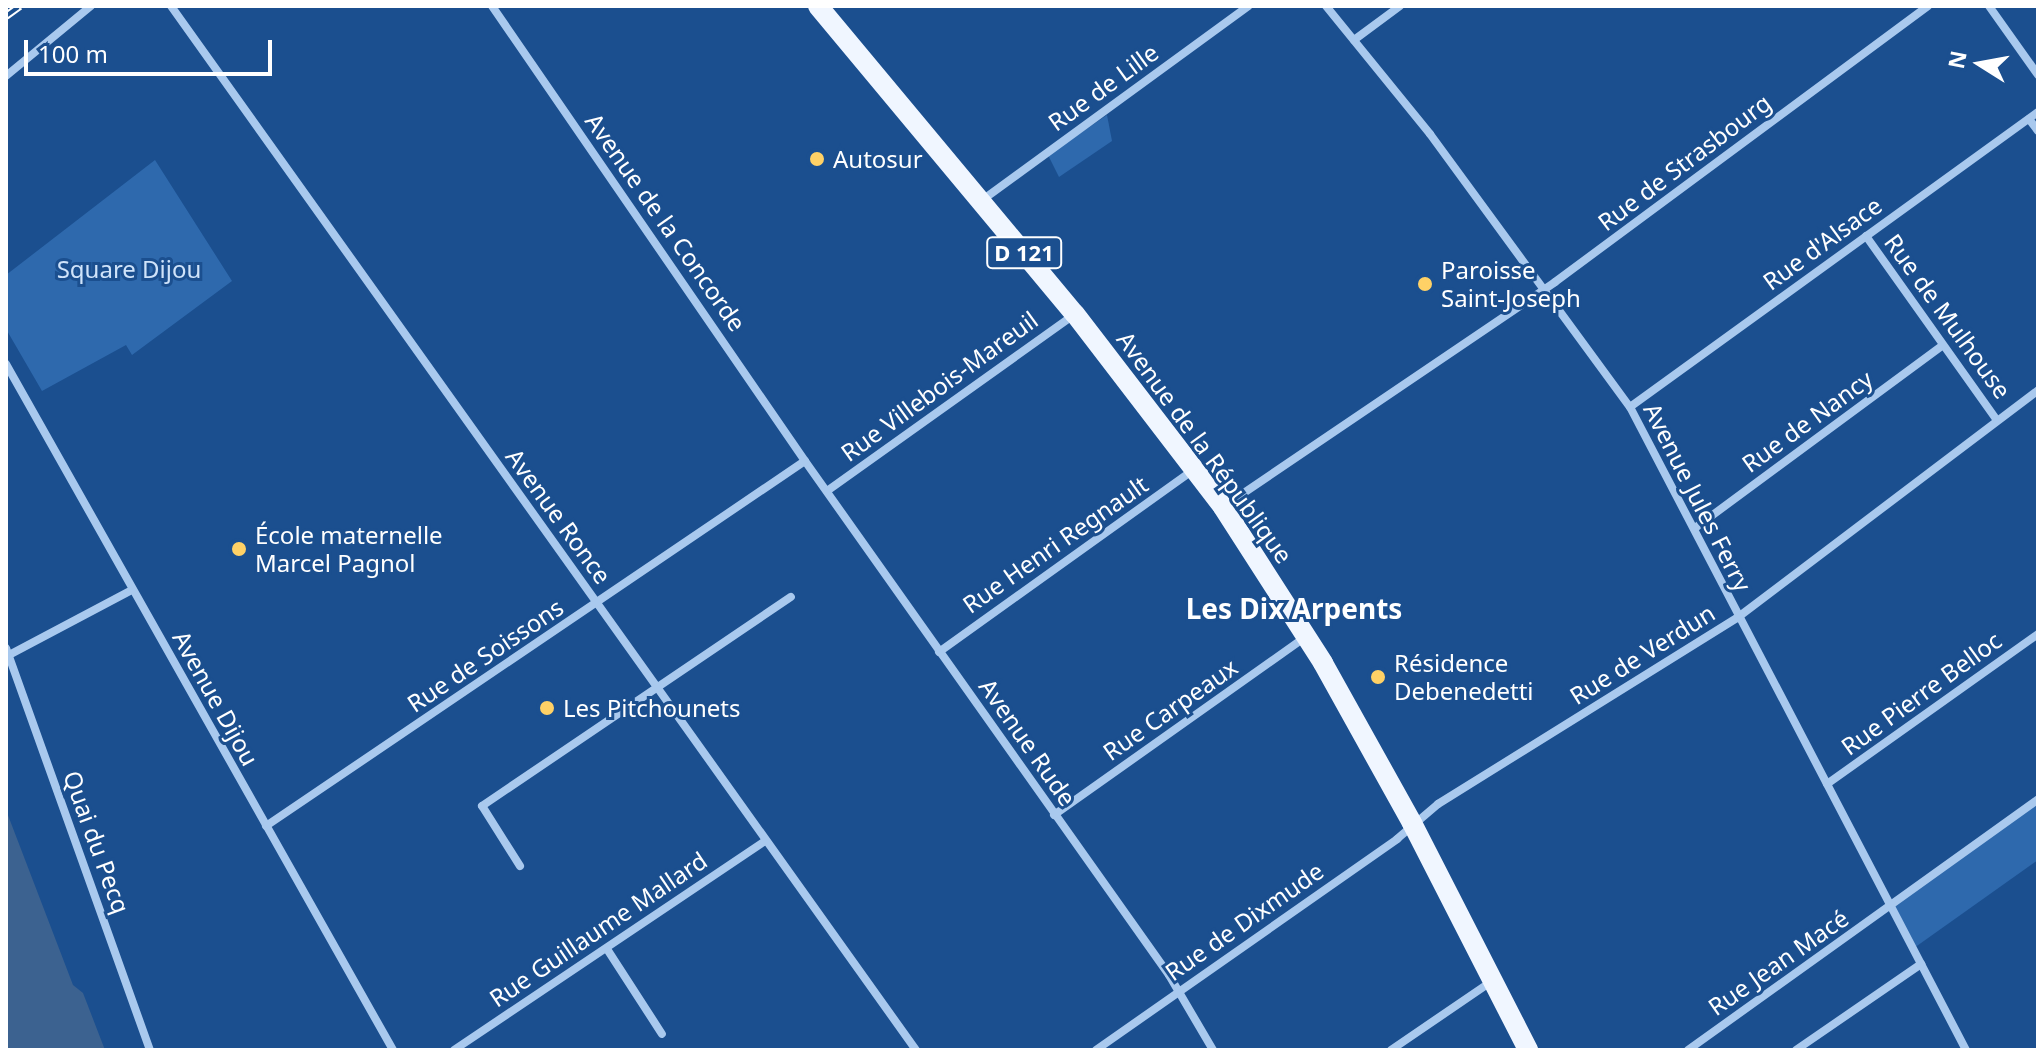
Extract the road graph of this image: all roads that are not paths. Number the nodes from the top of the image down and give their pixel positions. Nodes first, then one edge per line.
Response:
1 (91, 6) edge
2 (171, 6) edge
3 (492, 6) edge
4 (818, 6) edge
5 (1248, 6) edge
6 (1326, 6) edge
7 (1400, 6) edge
8 (1928, 6) edge
9 (1989, 6) edge
10 (1354, 40) junction
11 (2038, 75) edge
12 (6, 76) edge
13 (2038, 112) edge
14 (2029, 119) junction
15 (2038, 131) edge
16 (981, 201) junction
17 (1866, 236) junction
18 (1542, 289) junction
19 (1075, 314) junction
20 (1942, 346) junction
21 (6, 364) edge
22 (2038, 390) edge
23 (1630, 407) junction
24 (1997, 420) junction
25 (805, 461) junction
26 (1195, 469) junction
27 (827, 491) junction
28 (1223, 507) junction
29 (1695, 528) junction
30 (132, 590) junction
31 (791, 597) dead end
32 (597, 604) junction
33 (1737, 618) junction
34 (2038, 634) edge
35 (1307, 635) junction
36 (7, 651) edge
37 (939, 652) junction
38 (658, 687) junction
39 (1827, 784) junction
40 (2038, 799) edge
41 (1054, 815) junction
42 (1412, 823) junction
43 (266, 826) junction
44 (764, 842) junction
45 (520, 866) dead end
46 (1892, 906) junction
47 (607, 949) junction
48 (1921, 964) junction
49 (1493, 981) junction
50 (1178, 991) junction
51 (662, 1034) dead end
52 (150, 1050) edge
53 (393, 1050) edge
54 (454, 1050) edge
55 (916, 1050) edge
56 (1096, 1050) edge
57 (1213, 1050) edge
58 (1391, 1050) edge
59 (1528, 1050) edge
60 (1688, 1050) edge
61 (1796, 1050) edge
62 (1966, 1050) edge

1 - 12 street
2 - 32 street, Avenue Ronce
3 - 25 street, Avenue de la Concorde
4 - 16 main road, Avenue de la République / D 121
5 - 16 street, Rue de Lille
6 - 10 street, Avenue Jules Ferry
7 - 10 street
8 - 18 street, Rue de Strasbourg
9 - 11 street
10 - 18 street, Avenue Jules Ferry
13 - 14 street, Rue d'Alsace
14 - 15 street
14 - 17 street, Rue d'Alsace
16 - 19 main road, Avenue de la République / D 121
17 - 20 street, Rue de Mulhouse
17 - 23 street, Rue d'Alsace
18 - 23 street, Avenue Jules Ferry
18 - 28 street, Rue de Strasbourg
19 - 26 main road, Avenue de la République / D 121
19 - 27 street, Rue Villebois-Mareuil
20 - 24 street, Rue de Mulhouse
20 - 29 street, Rue de Nancy
21 - 30 street, Avenue Dijou
22 - 24 street, Rue de Verdun
23 - 29 street, Avenue Jules Ferry
24 - 33 street, Rue de Verdun
25 - 27 street, Avenue Rude
25 - 32 street, Rue de Soissons
26 - 28 main road, Avenue de la République / D 121
26 - 37 street, Rue Henri Regnault
27 - 37 street, Avenue Rude
28 - 35 main road, Avenue de la République / D 121
29 - 33 street, Avenue Jules Ferry
30 - 36 street
30 - 43 street, Avenue Dijou
31 - 38 street
32 - 38 street, Avenue Ronce
32 - 43 street, Rue de Soissons
33 - 39 street, Avenue Jules Ferry
33 - 42 street, Rue de Verdun
34 - 39 street, Rue Pierre Belloc
35 - 41 street, Rue Carpeaux
35 - 42 main road, Avenue de la République / D 121
36 - 52 street, Quai du Pecq
37 - 41 street, Avenue Rude
38 - 44 street, Avenue Ronce
38 - 45 street
39 - 46 street, Avenue Jules Ferry
40 - 46 street, Rue Jean Macé
41 - 50 street, Avenue Rude
42 - 49 main road, Avenue de la République / D 121
42 - 50 street, Rue de Dixmude
43 - 53 street, Avenue Dijou
44 - 47 street, Rue Guillaume Mallard
44 - 55 street, Avenue Ronce
46 - 48 street, Avenue Jules Ferry
46 - 60 street, Rue Jean Macé
47 - 51 street
47 - 54 street, Rue Guillaume Mallard
48 - 61 street
48 - 62 street, Avenue Jules Ferry
49 - 58 street
49 - 59 main road, Avenue de la République / D 121
50 - 56 street, Rue de Dixmude
50 - 57 street, Avenue Rude

